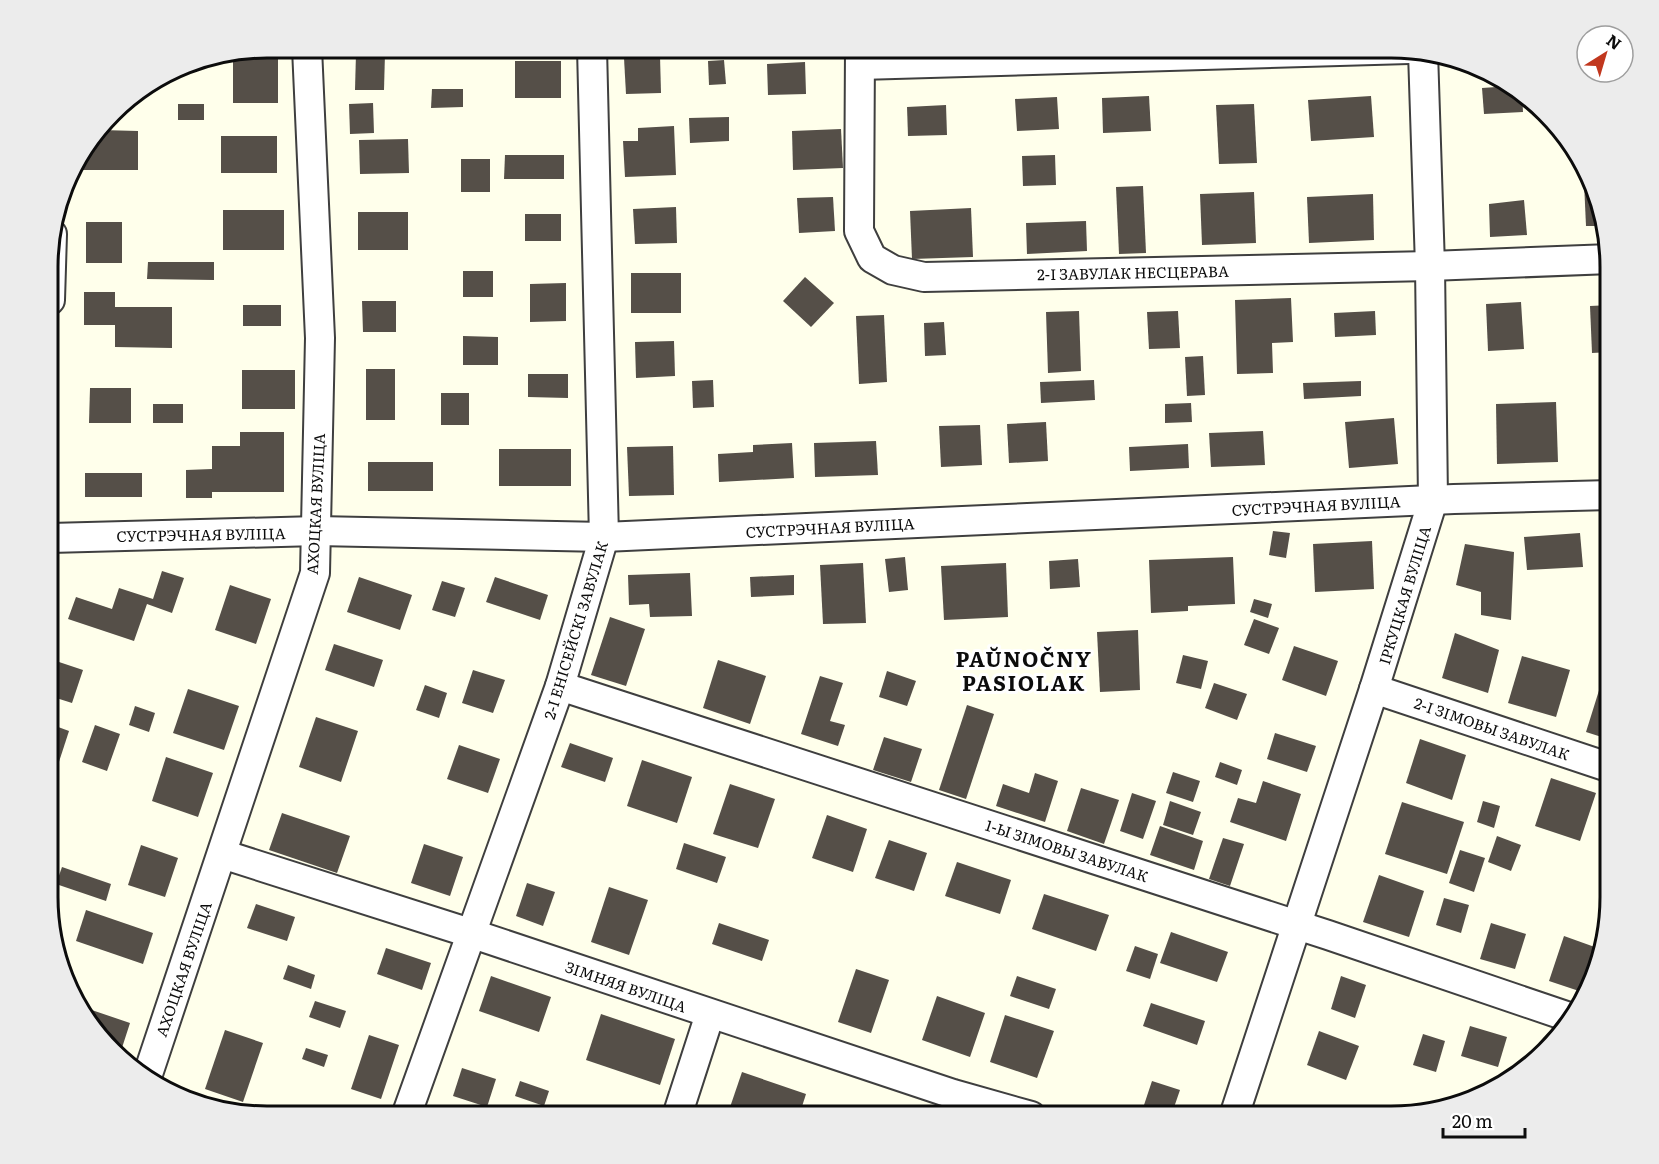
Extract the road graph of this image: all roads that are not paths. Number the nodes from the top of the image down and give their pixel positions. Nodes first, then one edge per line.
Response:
1 (308, 59) edge
2 (592, 59) edge
3 (860, 59) edge
4 (1423, 61) edge
5 (1600, 259) edge
6 (1430, 266) junction
7 (1600, 495) edge
8 (1433, 500) junction
9 (317, 531) junction
10 (604, 537) junction
11 (58, 538) edge
12 (560, 686) junction
13 (1374, 688) junction
14 (1600, 764) edge
15 (222, 854) junction
16 (1296, 925) junction
17 (470, 933) junction
18 (710, 1014) junction
19 (1563, 1015) edge
20 (150, 1068) edge
21 (410, 1105) edge
22 (680, 1105) edge
23 (949, 1105) edge
24 (1237, 1106) edge

1 - 9 street, АХОЦКАЯ ВУЛІЦА
2 - 10 street, 2-І ЕНІСЕЙСКІ ЗАВУЛАК
3 - 6 street, 2-І ЗАВУЛАК НЕСЦЕРАВА
4 - 6 street, ІРКУЦКАЯ ВУЛІЦА
5 - 6 street, 2-І ЗАВУЛАК НЕСЦЕРАВА
6 - 8 street, ІРКУЦКАЯ ВУЛІЦА
7 - 8 street, СУСТРЭЧНАЯ ВУЛІЦА
8 - 10 street, СУСТРЭЧНАЯ ВУЛІЦА
8 - 13 street, ІРКУЦКАЯ ВУЛІЦА
9 - 10 street, СУСТРЭЧНАЯ ВУЛІЦА
9 - 11 street, СУСТРЭЧНАЯ ВУЛІЦА
9 - 15 street, АХОЦКАЯ ВУЛІЦА
10 - 12 street, 2-І ЕНІСЕЙСКІ ЗАВУЛАК
12 - 16 street, 1-Ы ЗІМОВЫ ЗАВУЛАК
12 - 17 street, 2-І ЕНІСЕЙСКІ ЗАВУЛАК
13 - 14 street, 2-І ЗІМОВЫ ЗАВУЛАК
13 - 16 street, ІРКУЦКАЯ ВУЛІЦА
15 - 17 street, ЗІМНЯЯ ВУЛІЦА
15 - 20 street, АХОЦКАЯ ВУЛІЦА
16 - 19 street, 1-Ы ЗІМОВЫ ЗАВУЛАК
16 - 24 street, ІРКУЦКАЯ ВУЛІЦА
17 - 18 street, ЗІМНЯЯ ВУЛІЦА
17 - 21 street, 2-І ЕНІСЕЙСКІ ЗАВУЛАК
18 - 22 street
18 - 23 street, ЗІМНЯЯ ВУЛІЦА

